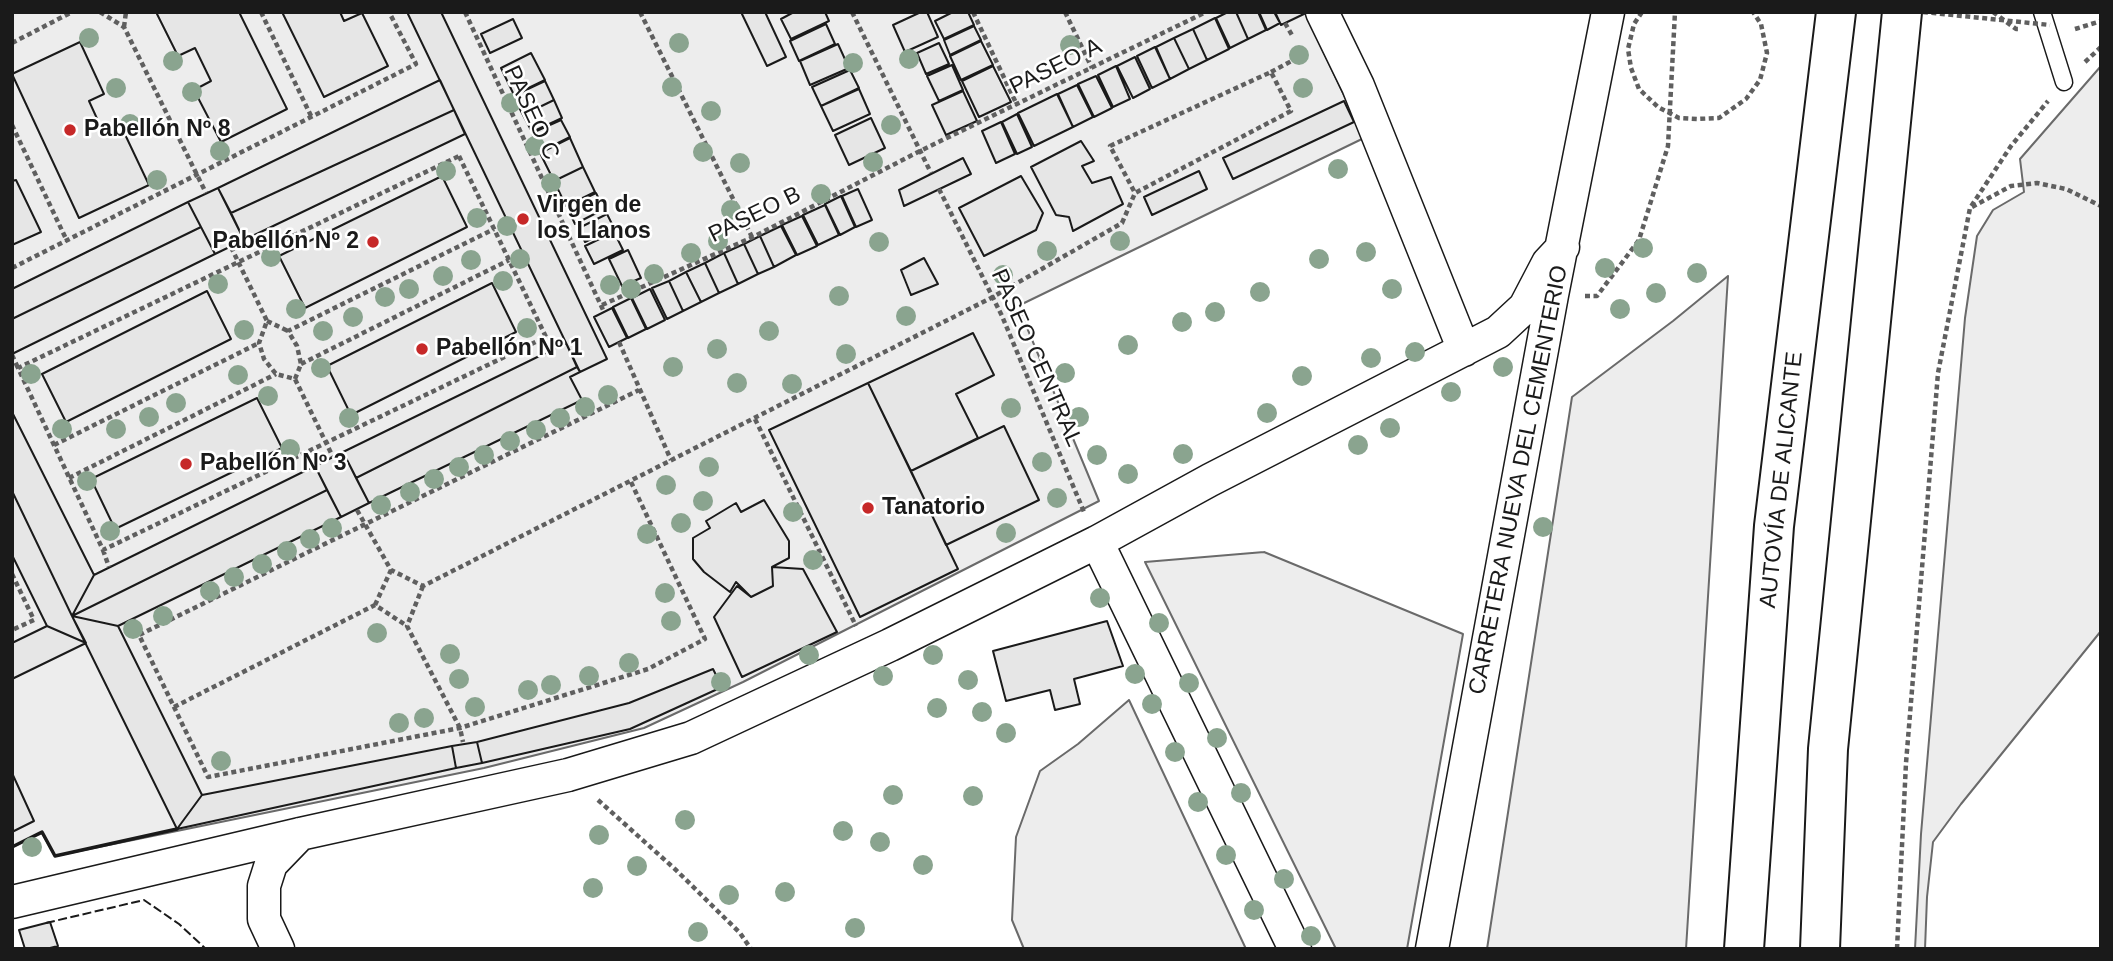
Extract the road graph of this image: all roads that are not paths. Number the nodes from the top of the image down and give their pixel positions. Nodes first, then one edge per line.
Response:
1 (1322, 12) edge
2 (1608, 12) edge
3 (1836, 12) edge
4 (1902, 12) edge
5 (2046, 19) edge
6 (2064, 82) road end
7 (1563, 247) junction
8 (1464, 350) junction
9 (1097, 542) junction
10 (300, 834) junction
11 (12, 902) edge
12 (278, 949) edge
13 (1295, 949) edge
14 (1432, 949) edge
15 (1744, 949) edge
16 (1821, 949) edge

1 - 8 street
2 - 7 street, CARRETERA NUEVA DEL CEMENTERIO
3 - 15 highway, AUTOVÍA DE ALICANTE
4 - 16 highway
5 - 6 lane
7 - 8 street
7 - 14 street, CARRETERA NUEVA DEL CEMENTERIO
8 - 9 street
9 - 10 street
9 - 13 street
10 - 11 street
10 - 12 street

